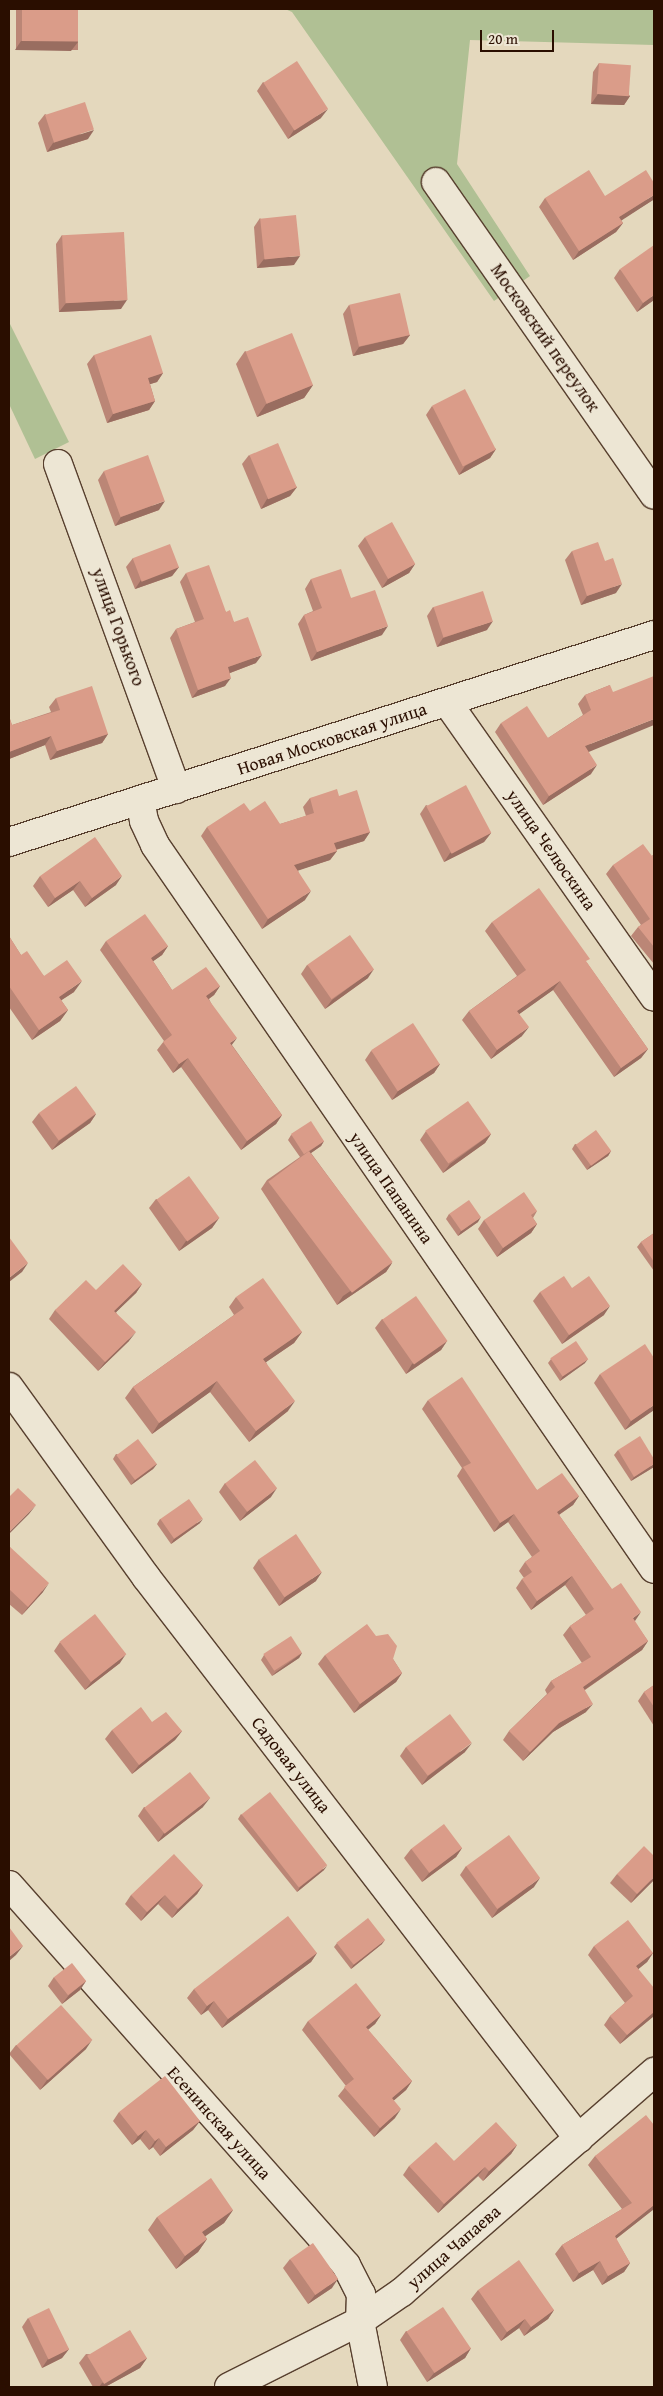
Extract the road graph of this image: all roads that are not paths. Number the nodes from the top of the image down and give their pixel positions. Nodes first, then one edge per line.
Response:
1 (436, 182) dead end
2 (58, 464) dead end
3 (654, 494) edge
4 (654, 635) edge
5 (448, 702) junction
6 (176, 790) junction
7 (140, 800) junction
8 (9, 842) edge
9 (654, 997) edge
10 (9, 1387) edge
11 (654, 1569) edge
12 (9, 1885) edge
13 (654, 2072) edge
14 (579, 2138) junction
15 (360, 2321) junction
16 (229, 2387) edge
17 (373, 2387) edge

1 - 3 street, Московский переулок
2 - 6 street, улица Горького
4 - 5 street, Новая Московская улица
5 - 6 street, Новая Московская улица
5 - 9 street, улица Челюскина
6 - 7 street, Новая Московская улица
7 - 8 street, Новая Московская улица
7 - 11 street, улица Папанина
10 - 14 street, Садовая улица
12 - 15 street, Есенинская улица
13 - 14 street, улица Чапаева
14 - 15 street, улица Чапаева
15 - 16 street, улица Чапаева
15 - 17 street, Есенинская улица

